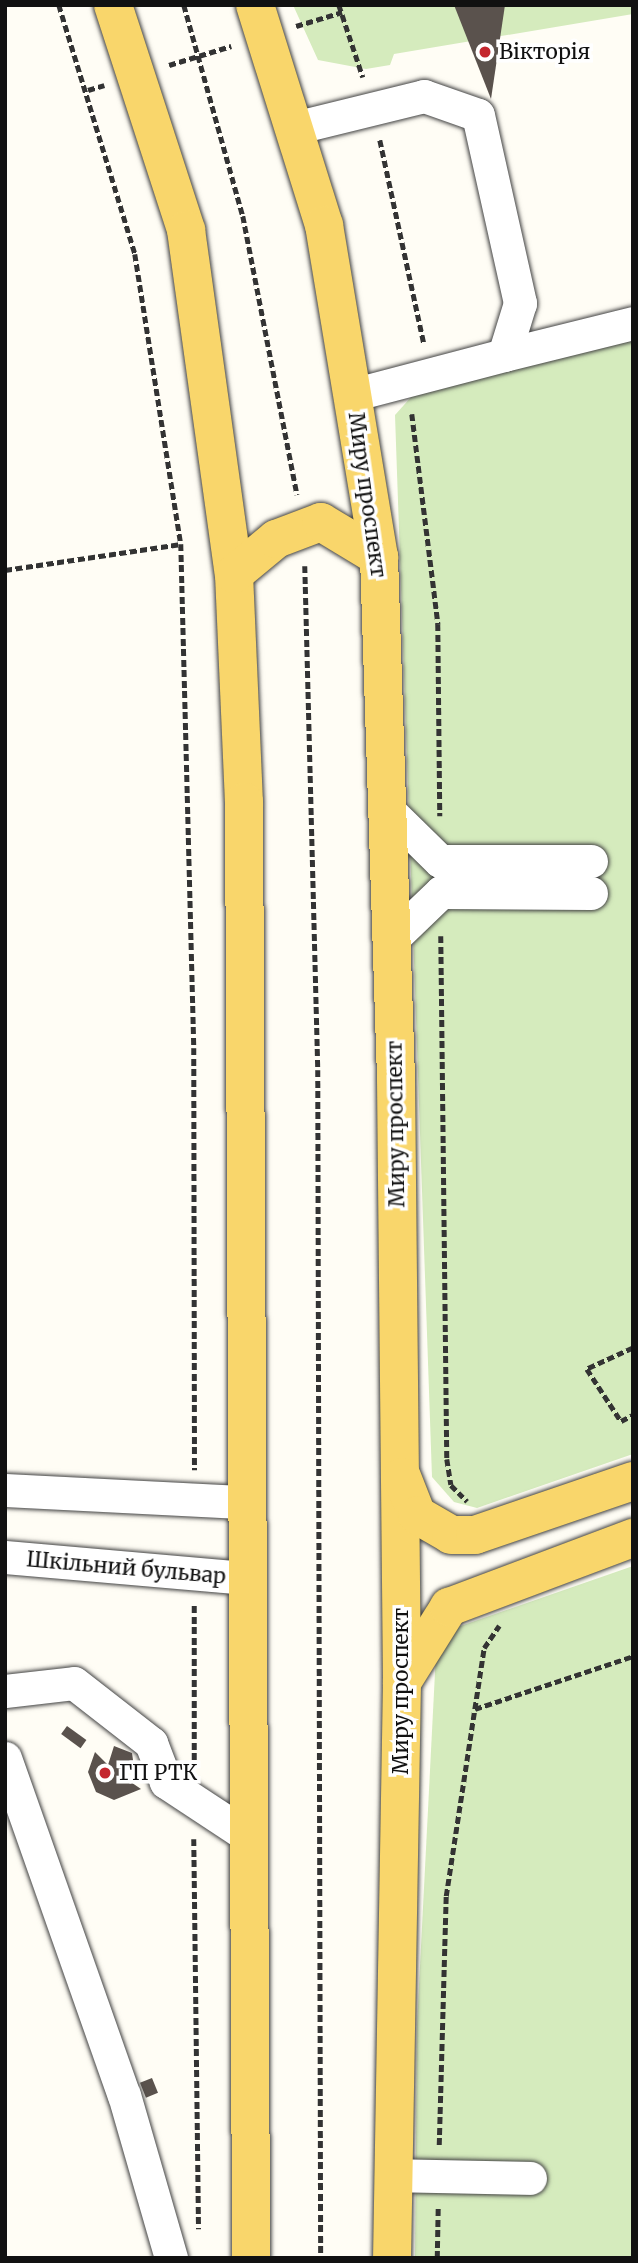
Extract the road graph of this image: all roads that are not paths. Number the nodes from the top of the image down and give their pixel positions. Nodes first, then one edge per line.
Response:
1 (113, 5) edge
2 (260, 20) edge
3 (294, 128) junction
4 (633, 323) edge
5 (504, 355) junction
6 (352, 395) junction
7 (379, 557) junction
8 (234, 574) junction
9 (387, 810) junction
10 (392, 939) junction
11 (400, 1473) junction
12 (633, 1481) edge
13 (5, 1490) edge
14 (246, 1502) junction
15 (633, 1538) edge
16 (5, 1557) edge
17 (247, 1578) junction
18 (402, 1682) junction
19 (5, 1691) edge
20 (5, 1758) edge
21 (245, 1834) junction
22 (391, 2175) junction
23 (530, 2178) dead end
24 (171, 2258) edge
25 (251, 2258) edge
26 (392, 2258) edge

1 - 8 main road
2 - 3 main road, Миру проспект
3 - 5 street
3 - 6 main road, Миру проспект
4 - 5 street
5 - 6 street
6 - 7 main road, Миру проспект
7 - 8 main road
7 - 9 main road, Миру проспект
8 - 14 main road
9 - 10 main road, Миру проспект
9 - 10 street
10 - 11 main road, Миру проспект
11 - 12 main road
11 - 18 main road, Миру проспект
13 - 14 street
14 - 17 main road
15 - 18 main road
16 - 17 street, Шкільний бульвар
17 - 21 main road
18 - 22 main road, Миру проспект
19 - 21 street
20 - 24 street
21 - 25 main road
22 - 23 street
22 - 26 main road, Миру проспект

